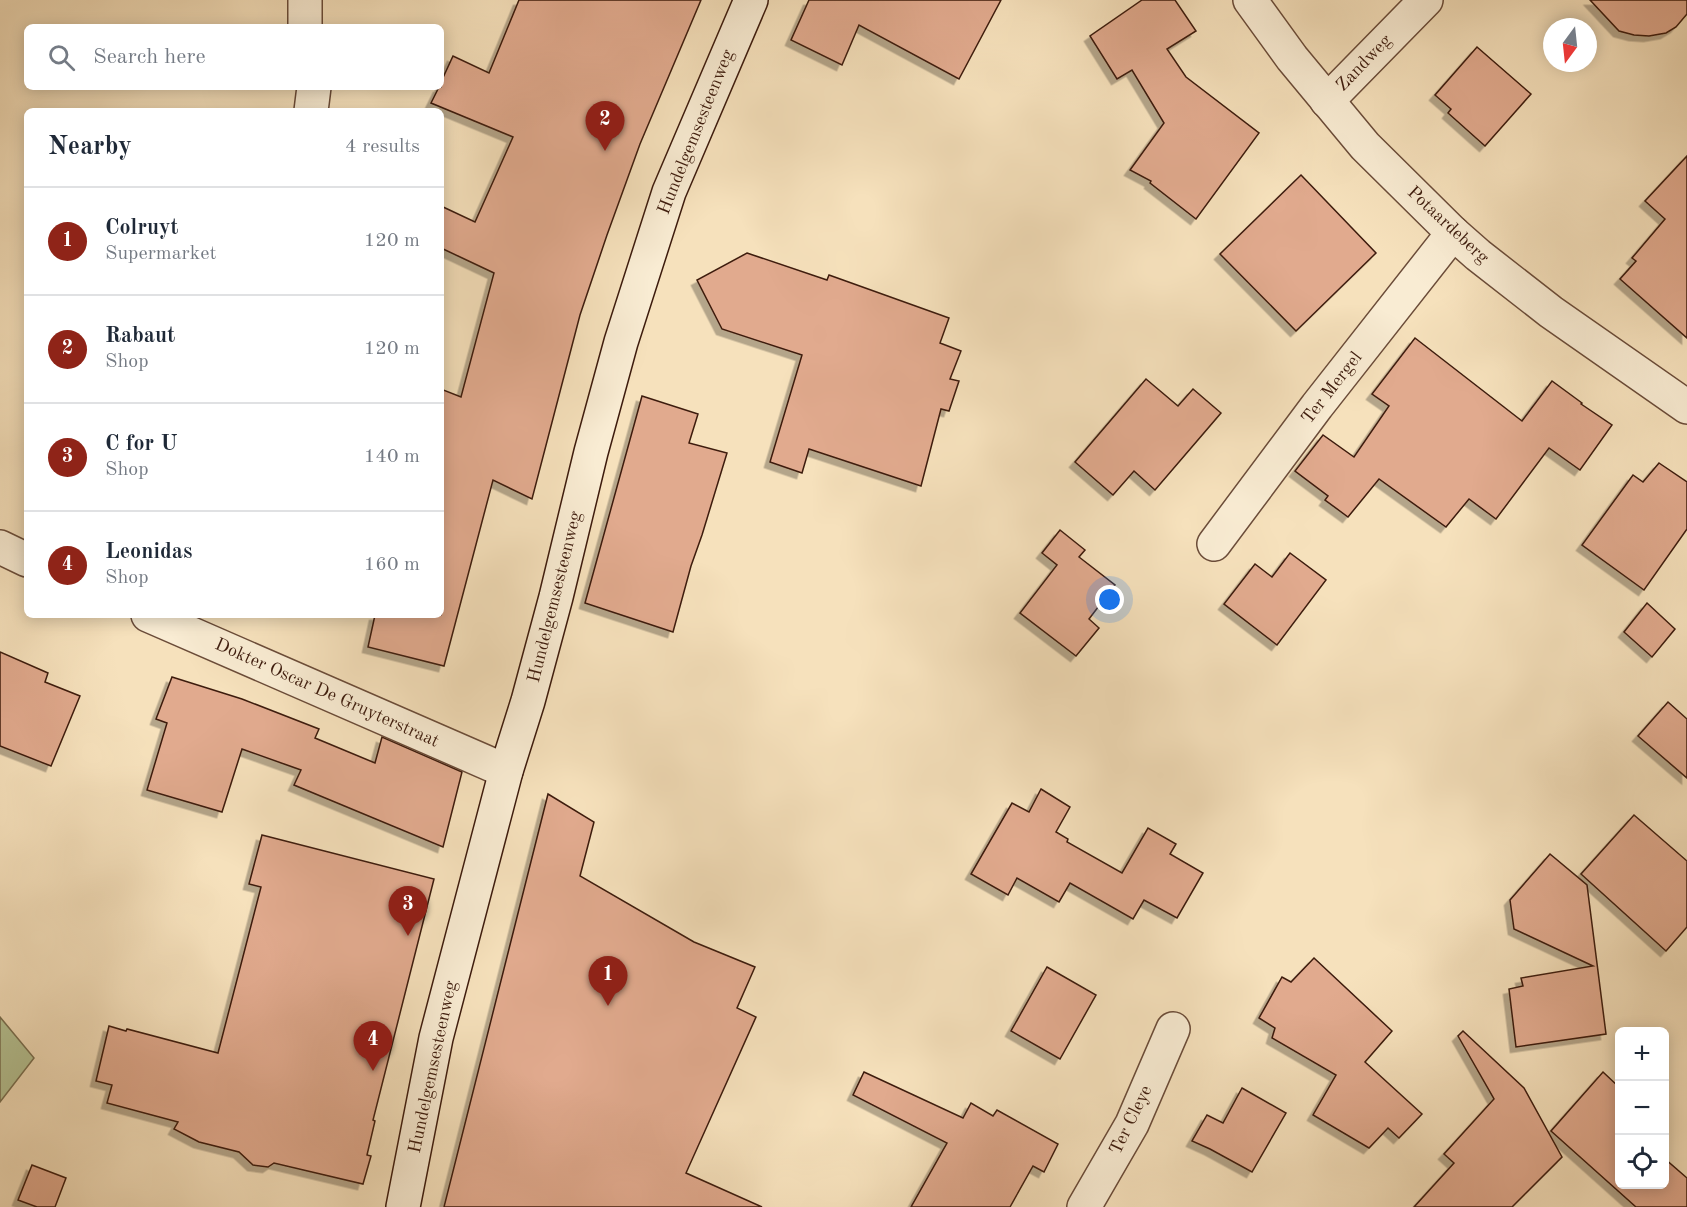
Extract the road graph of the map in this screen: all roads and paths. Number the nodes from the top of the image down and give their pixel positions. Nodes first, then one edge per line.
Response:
1 (305, 0) edge
2 (751, 0) edge
3 (1250, 0) edge
4 (1426, 0) edge
5 (305, 24) edge
6 (314, 90) edge
7 (1327, 101) junction
8 (311, 108) edge
9 (1453, 233) junction
10 (1687, 407) edge
11 (1214, 544) dead end
12 (0, 547) edge
13 (24, 559) edge
14 (164, 619) edge
15 (506, 771) junction
16 (1173, 1029) dead end
17 (403, 1207) edge
18 (1084, 1207) edge

1 - 5 street
2 - 15 street, Hundelgemsesteenweg
3 - 7 street, Potaardeberg
4 - 7 street, Zandweg
6 - 8 street
7 - 9 street, Potaardeberg
9 - 10 street, Potaardeberg
9 - 11 street, Ter Mergel
12 - 13 street
14 - 15 street, Dokter Oscar De Gruyterstraat
15 - 17 street, Hundelgemsesteenweg
16 - 18 street, Ter Cleye

